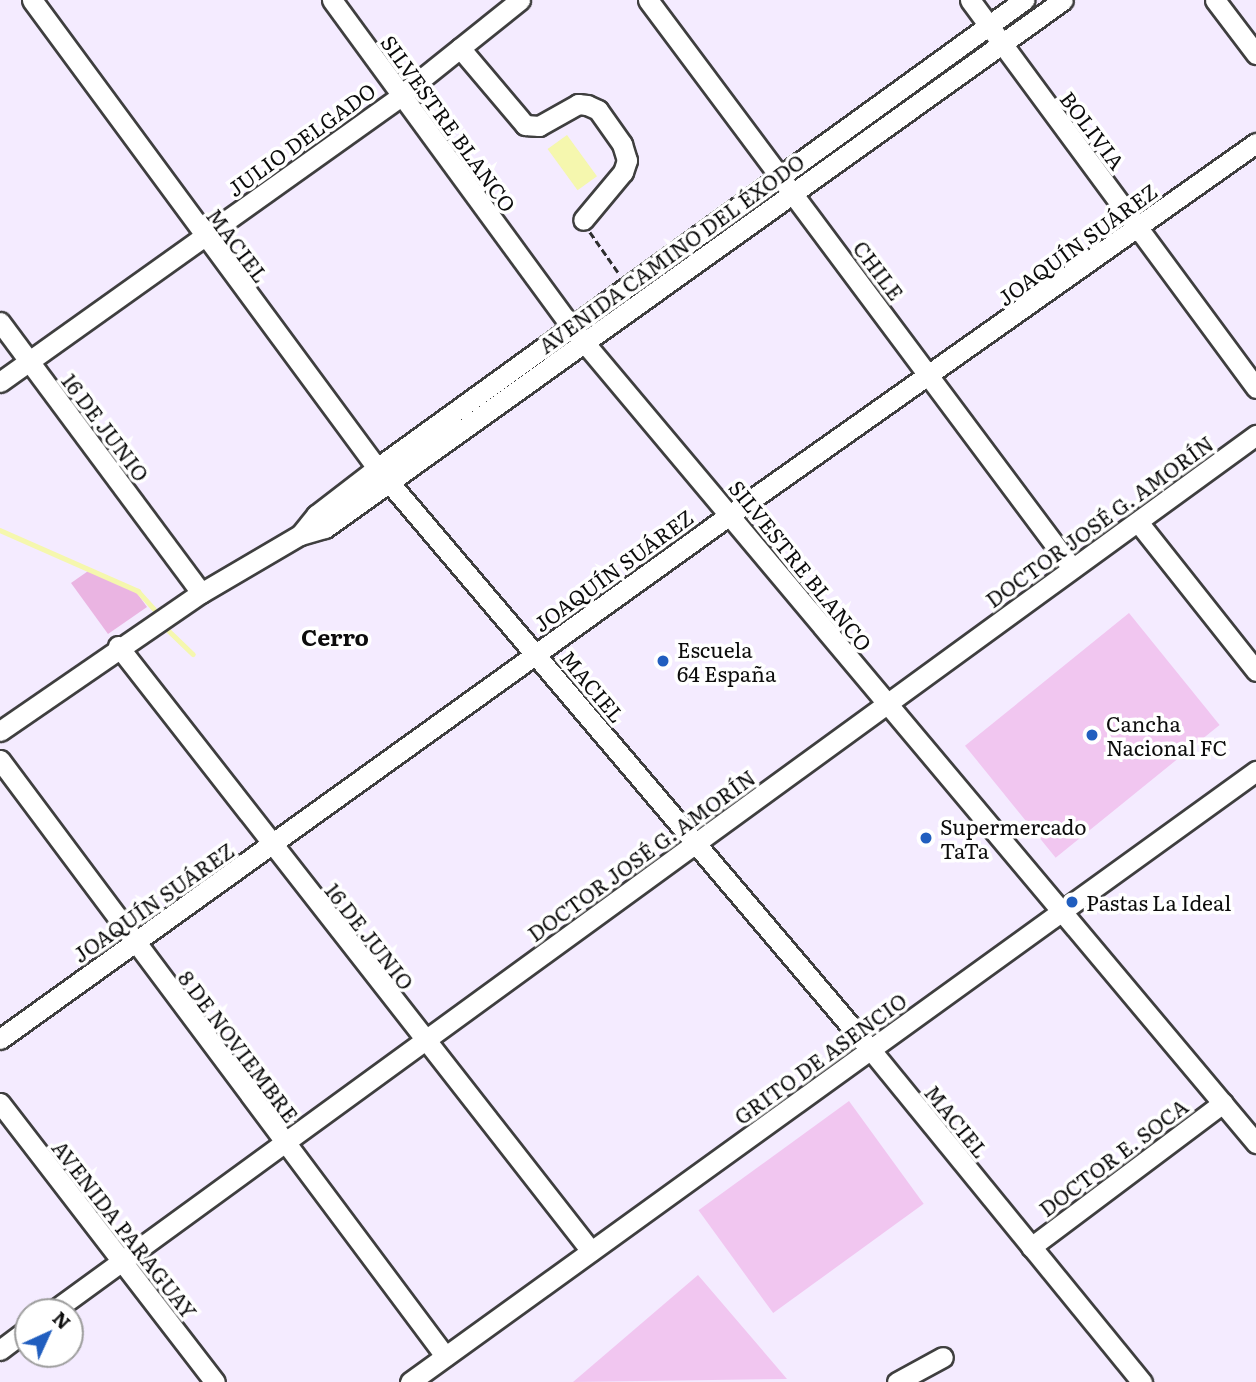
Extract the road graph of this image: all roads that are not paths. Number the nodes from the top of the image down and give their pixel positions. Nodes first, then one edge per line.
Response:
1 (32, 0) edge
2 (332, 0) edge
3 (520, 0) edge
4 (648, 0) edge
5 (970, 0) edge
6 (1024, 0) edge
7 (1063, 0) edge
8 (1215, 0) edge
9 (989, 26) junction
10 (1003, 46) junction
11 (460, 48) junction
12 (1256, 54) edge
13 (399, 97) junction
14 (1256, 143) edge
15 (788, 186) junction
16 (583, 220) road end
17 (1138, 228) junction
18 (204, 237) junction
19 (0, 322) edge
20 (579, 336) junction
21 (29, 362) junction
22 (930, 376) junction
23 (0, 382) edge
24 (1256, 388) edge
25 (1256, 435) edge
26 (384, 476) junction
27 (731, 514) junction
28 (1138, 522) junction
29 (1072, 568) junction
30 (201, 593) junction
31 (118, 646) junction
32 (537, 653) junction
33 (1256, 671) edge
34 (886, 704) junction
35 (0, 731) edge
36 (0, 761) edge
37 (1256, 771) edge
38 (695, 844) junction
39 (271, 846) junction
40 (1062, 911) junction
41 (134, 944) junction
42 (0, 1039) edge
43 (424, 1041) junction
44 (871, 1050) junction
45 (0, 1103) edge
46 (1223, 1103) junction
47 (284, 1143) junction
48 (1256, 1143) edge
49 (1031, 1247) junction
50 (591, 1251) junction
51 (120, 1263) junction
52 (71, 1298) edge
53 (445, 1356) junction
54 (943, 1357) dead end
55 (215, 1382) edge
56 (410, 1382) edge
57 (897, 1382) edge
58 (1142, 1382) edge

1 - 18 street, MACIEL
2 - 13 street, SILVESTRE BLANCO
3 - 11 street, JULIO DELGADO
4 - 15 street, CHILE
5 - 9 street, BOLIVIA
6 - 9 street, AVENIDA CAMINO DEL ÉXODO
7 - 10 street, AVENIDA CAMINO DEL ÉXODO
8 - 12 street
9 - 10 street, BOLIVIA
9 - 15 street, AVENIDA CAMINO DEL ÉXODO
10 - 15 street, AVENIDA CAMINO DEL ÉXODO
10 - 17 street, BOLIVIA
11 - 13 street, JULIO DELGADO
11 - 16 street
13 - 18 street, JULIO DELGADO
13 - 20 street, SILVESTRE BLANCO
14 - 17 street, JOAQUÍN SUÁREZ
15 - 20 street, AVENIDA CAMINO DEL ÉXODO
15 - 20 street, AVENIDA CAMINO DEL ÉXODO
15 - 22 street, CHILE
17 - 22 street, JOAQUÍN SUÁREZ
17 - 24 street, BOLIVIA
18 - 21 street, JULIO DELGADO
18 - 26 street, MACIEL
19 - 21 street, 16 DE JUNIO
20 - 26 street, AVENIDA CAMINO DEL ÉXODO
20 - 27 street, SILVESTRE BLANCO
21 - 23 street, JULIO DELGADO
21 - 30 street, 16 DE JUNIO
22 - 27 street, JOAQUÍN SUÁREZ
22 - 29 street, CHILE
25 - 28 street, DOCTOR JOSÉ G. AMORÍN
26 - 30 street, AVENIDA CAMINO DEL ÉXODO
26 - 32 street, MACIEL
27 - 32 street, JOAQUÍN SUÁREZ
27 - 34 street, SILVESTRE BLANCO
28 - 29 street, DOCTOR JOSÉ G. AMORÍN
28 - 33 street
29 - 34 street, DOCTOR JOSÉ G. AMORÍN
30 - 31 street, AVENIDA CAMINO DEL ÉXODO
31 - 35 street, AVENIDA CAMINO DEL ÉXODO
31 - 39 street, 16 DE JUNIO
32 - 38 street, MACIEL
32 - 39 street, JOAQUÍN SUÁREZ
34 - 38 street, DOCTOR JOSÉ G. AMORÍN
34 - 40 street, SILVESTRE BLANCO
36 - 41 street, 8 DE NOVIEMBRE
37 - 40 street, GRITO DE ASENCIO
38 - 43 street, DOCTOR JOSÉ G. AMORÍN
38 - 44 street, MACIEL
39 - 41 street, JOAQUÍN SUÁREZ
39 - 43 street, 16 DE JUNIO
40 - 44 street, GRITO DE ASENCIO
40 - 46 street, SILVESTRE BLANCO
41 - 42 street, JOAQUÍN SUÁREZ
41 - 47 street, 8 DE NOVIEMBRE
43 - 47 street, DOCTOR JOSÉ G. AMORÍN
43 - 50 street, 16 DE JUNIO
44 - 49 street, MACIEL
44 - 50 street, GRITO DE ASENCIO
45 - 51 street, AVENIDA PARAGUAY
46 - 48 street, SILVESTRE BLANCO
46 - 49 street, DOCTOR E. SOCA
47 - 51 street, DOCTOR JOSÉ G. AMORÍN
47 - 53 street, 8 DE NOVIEMBRE
49 - 58 street, MACIEL
50 - 53 street, GRITO DE ASENCIO
51 - 52 street, DOCTOR JOSÉ G. AMORÍN
51 - 55 street, AVENIDA PARAGUAY
53 - 56 street, GRITO DE ASENCIO
54 - 57 street

